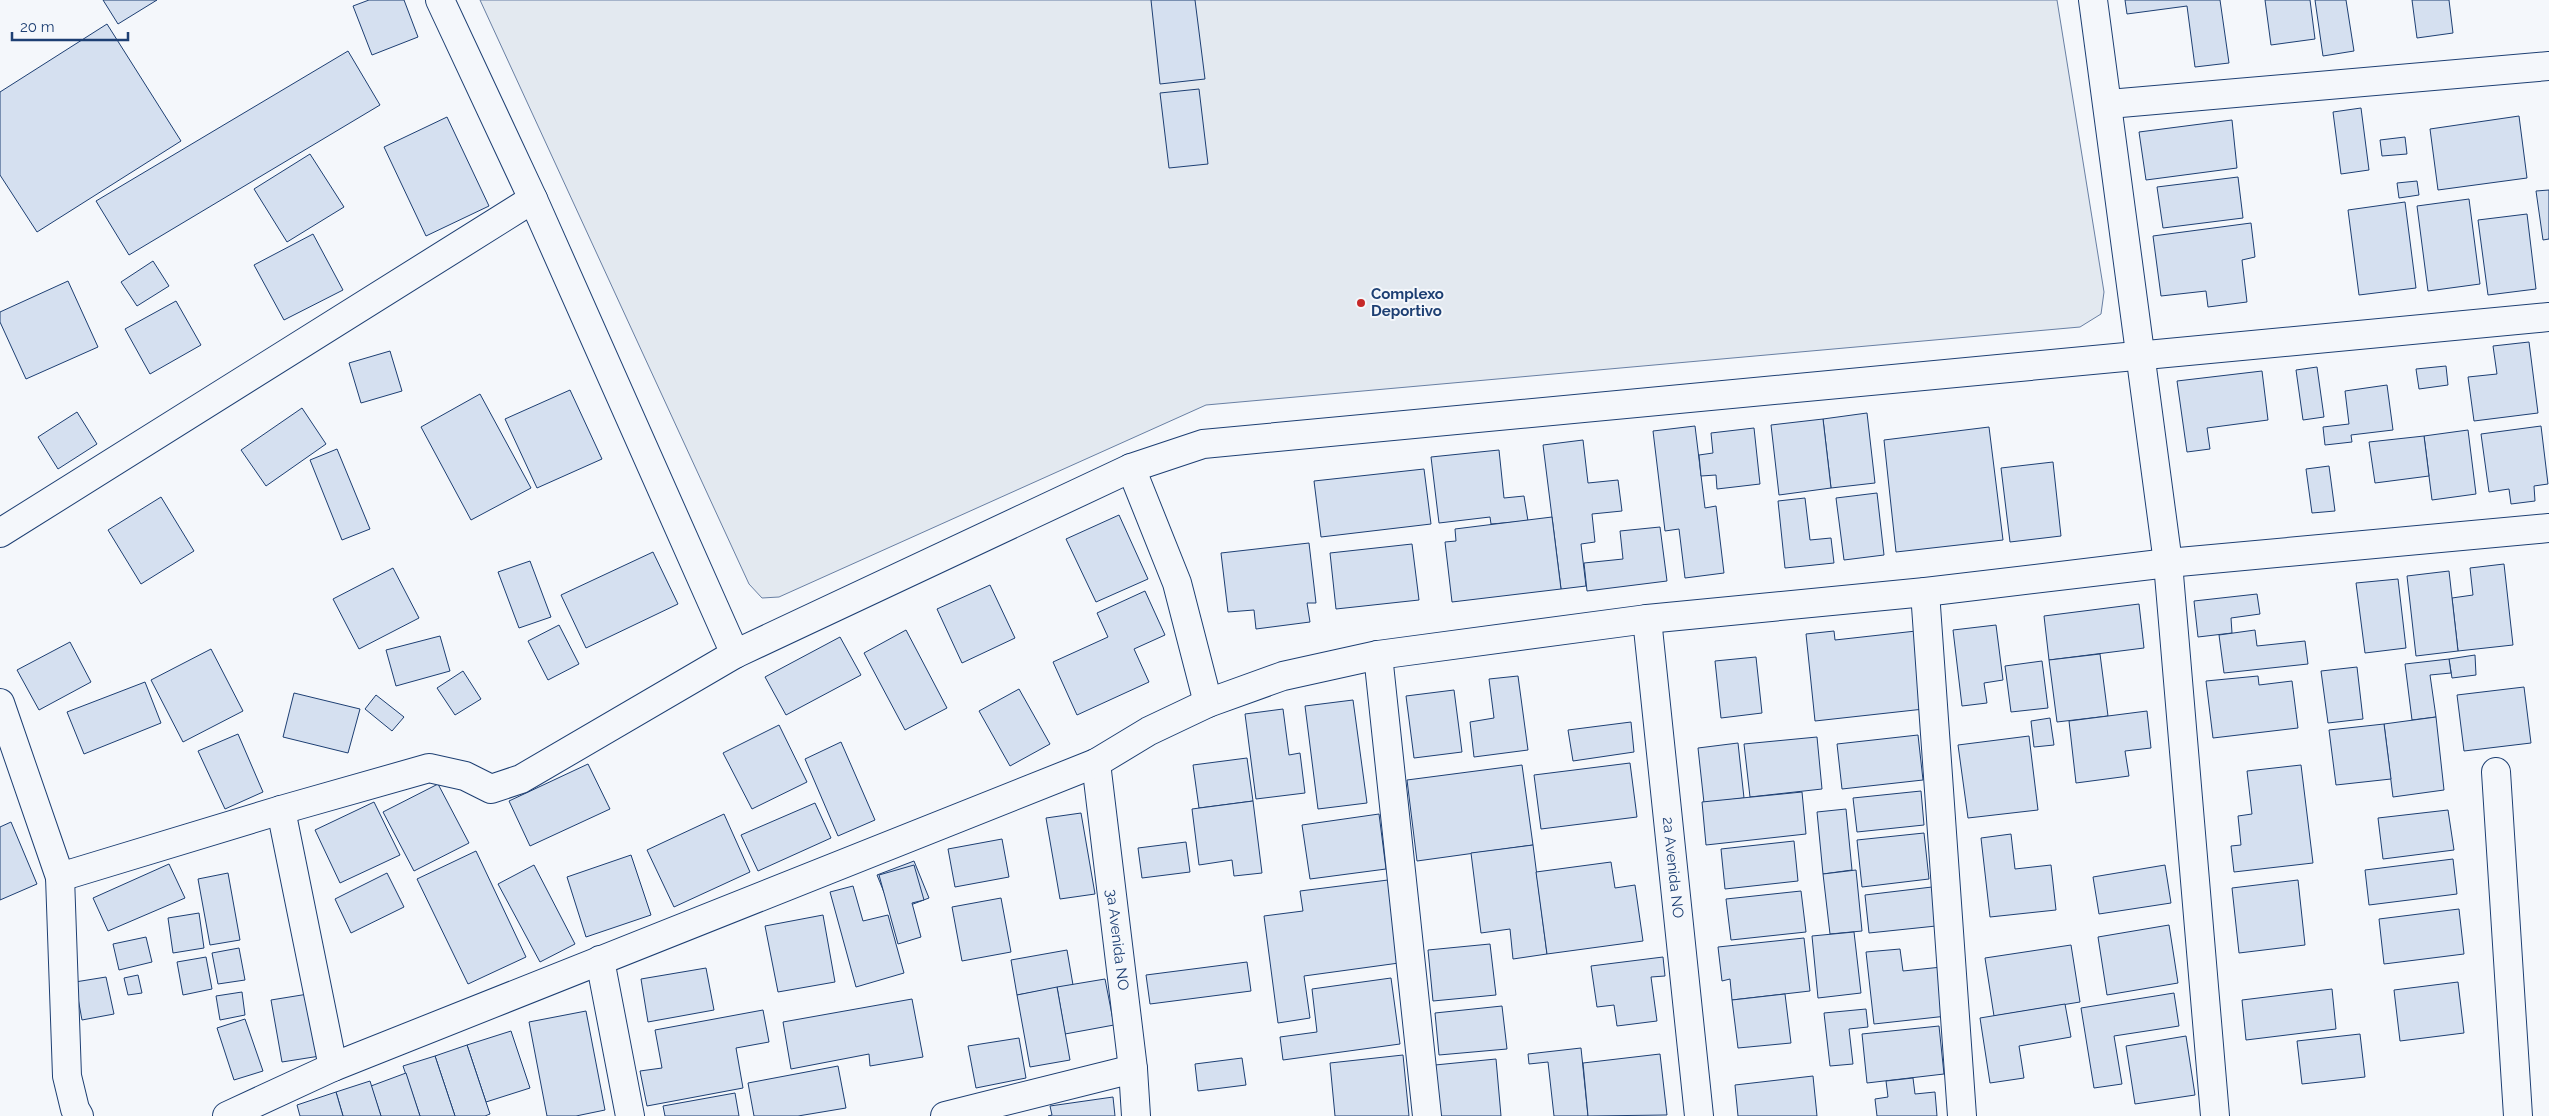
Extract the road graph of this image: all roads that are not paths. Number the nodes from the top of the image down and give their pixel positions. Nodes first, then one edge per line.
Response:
1 (440, 0) edge
2 (2093, 0) edge
3 (2549, 66) edge
4 (2109, 104) junction
5 (533, 199) junction
6 (2549, 317) edge
7 (2142, 354) junction
8 (1131, 468) junction
9 (2549, 528) edge
10 (0, 533) edge
11 (2168, 563) junction
12 (1925, 592) junction
13 (1647, 619) junction
14 (735, 654) junction
15 (1378, 655) junction
16 (1208, 702) junction
17 (0, 703) edge
18 (1096, 763) junction
19 (2496, 772) dead end
20 (281, 810) junction
21 (60, 877) junction
22 (600, 960) junction
23 (333, 1067) junction
24 (1133, 1069) junction
25 (79, 1116) edge
26 (227, 1116) edge
27 (630, 1116) edge
28 (945, 1116) edge
29 (1136, 1116) edge
30 (1427, 1116) edge
31 (1699, 1116) edge
32 (1962, 1116) edge
33 (2215, 1116) edge
34 (2518, 1116) edge

1 - 5 street
2 - 4 street
3 - 4 street
4 - 7 street
5 - 10 street
5 - 14 street
6 - 7 street
7 - 8 street
7 - 11 street
8 - 14 street
8 - 16 street
9 - 11 street
11 - 12 street
11 - 33 street
12 - 13 street
12 - 32 street
13 - 15 street
13 - 31 street, 2a Avenida NO
14 - 20 street
15 - 16 street
15 - 30 street
16 - 18 street
17 - 21 street
18 - 22 street
18 - 24 street, 3a Avenida NO
19 - 34 street
20 - 21 street
20 - 23 street
21 - 25 street
22 - 23 street
22 - 27 street
23 - 26 street
24 - 28 street
24 - 29 street, 3a Avenida NO

